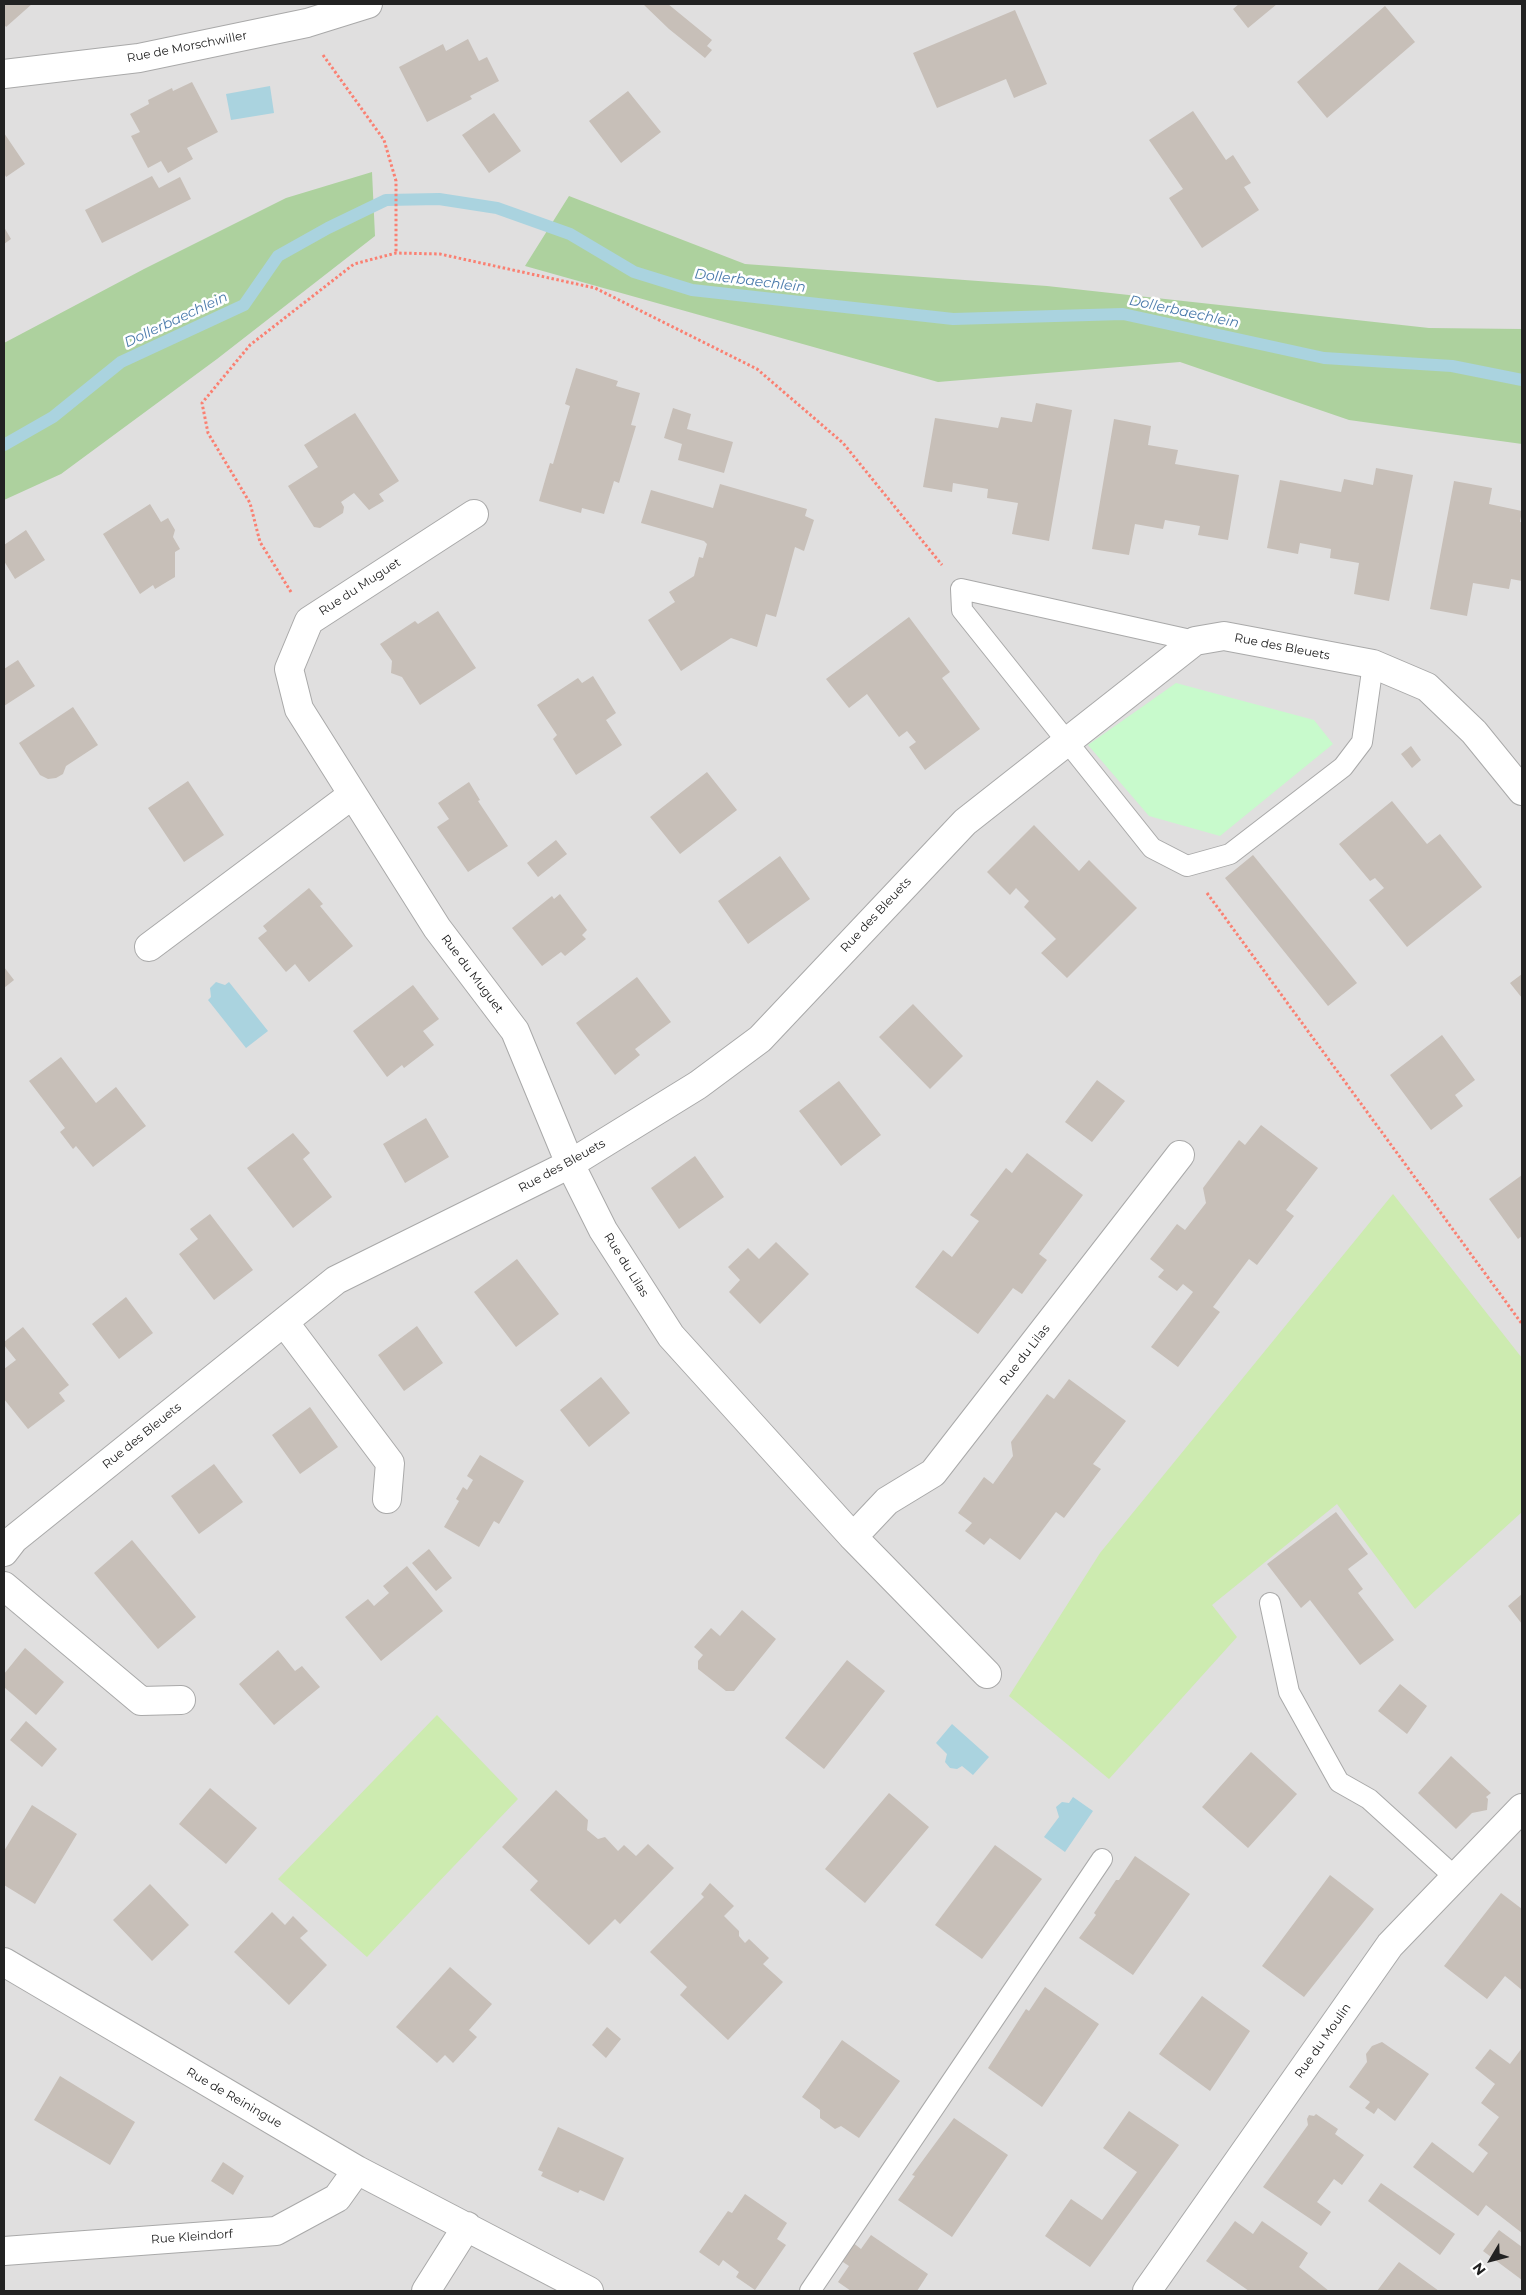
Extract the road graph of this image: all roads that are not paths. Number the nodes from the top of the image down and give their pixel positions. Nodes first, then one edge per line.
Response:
1 (368, 4) edge
2 (4, 74) edge
3 (474, 514) dead end
4 (1195, 641) junction
5 (1373, 664) junction
6 (1067, 741) junction
7 (1522, 791) edge
8 (352, 795) junction
9 (149, 947) dead end
10 (1180, 1155) dead end
11 (570, 1164) junction
12 (284, 1322) junction
13 (387, 1499) dead end
14 (853, 1536) junction
15 (4, 1552) edge
16 (4, 1586) edge
17 (1270, 1603) dead end
18 (987, 1674) dead end
19 (181, 1700) dead end
20 (1522, 1808) edge
21 (1102, 1859) dead end
22 (1456, 1878) junction
23 (4, 1962) edge
24 (356, 2170) junction
25 (467, 2226) junction
26 (4, 2251) edge
27 (426, 2291) edge
28 (589, 2291) edge
29 (810, 2291) edge
30 (1147, 2291) edge

1 - 2 street, Rue de Morschwiller
3 - 8 street, Rue du Muguet
4 - 5 street, Rue des Bleuets
4 - 6 street, Rue des Bleuets
4 - 6 lane
5 - 6 lane
5 - 7 street, Rue des Bleuets
6 - 11 street, Rue des Bleuets
8 - 9 street
8 - 11 street, Rue du Muguet
10 - 14 street, Rue du Lilas
11 - 12 street, Rue des Bleuets
11 - 14 street, Rue du Lilas
12 - 13 street
12 - 15 street, Rue des Bleuets
14 - 18 street, Rue du Lilas
16 - 19 street
17 - 22 lane
20 - 22 street, Rue du Moulin
21 - 29 lane
22 - 30 street, Rue du Moulin
23 - 24 street, Rue de Reiningue
24 - 25 street, Rue de Reiningue
24 - 26 street, Rue Kleindorf
25 - 27 street
25 - 28 street, Rue de Reiningue

